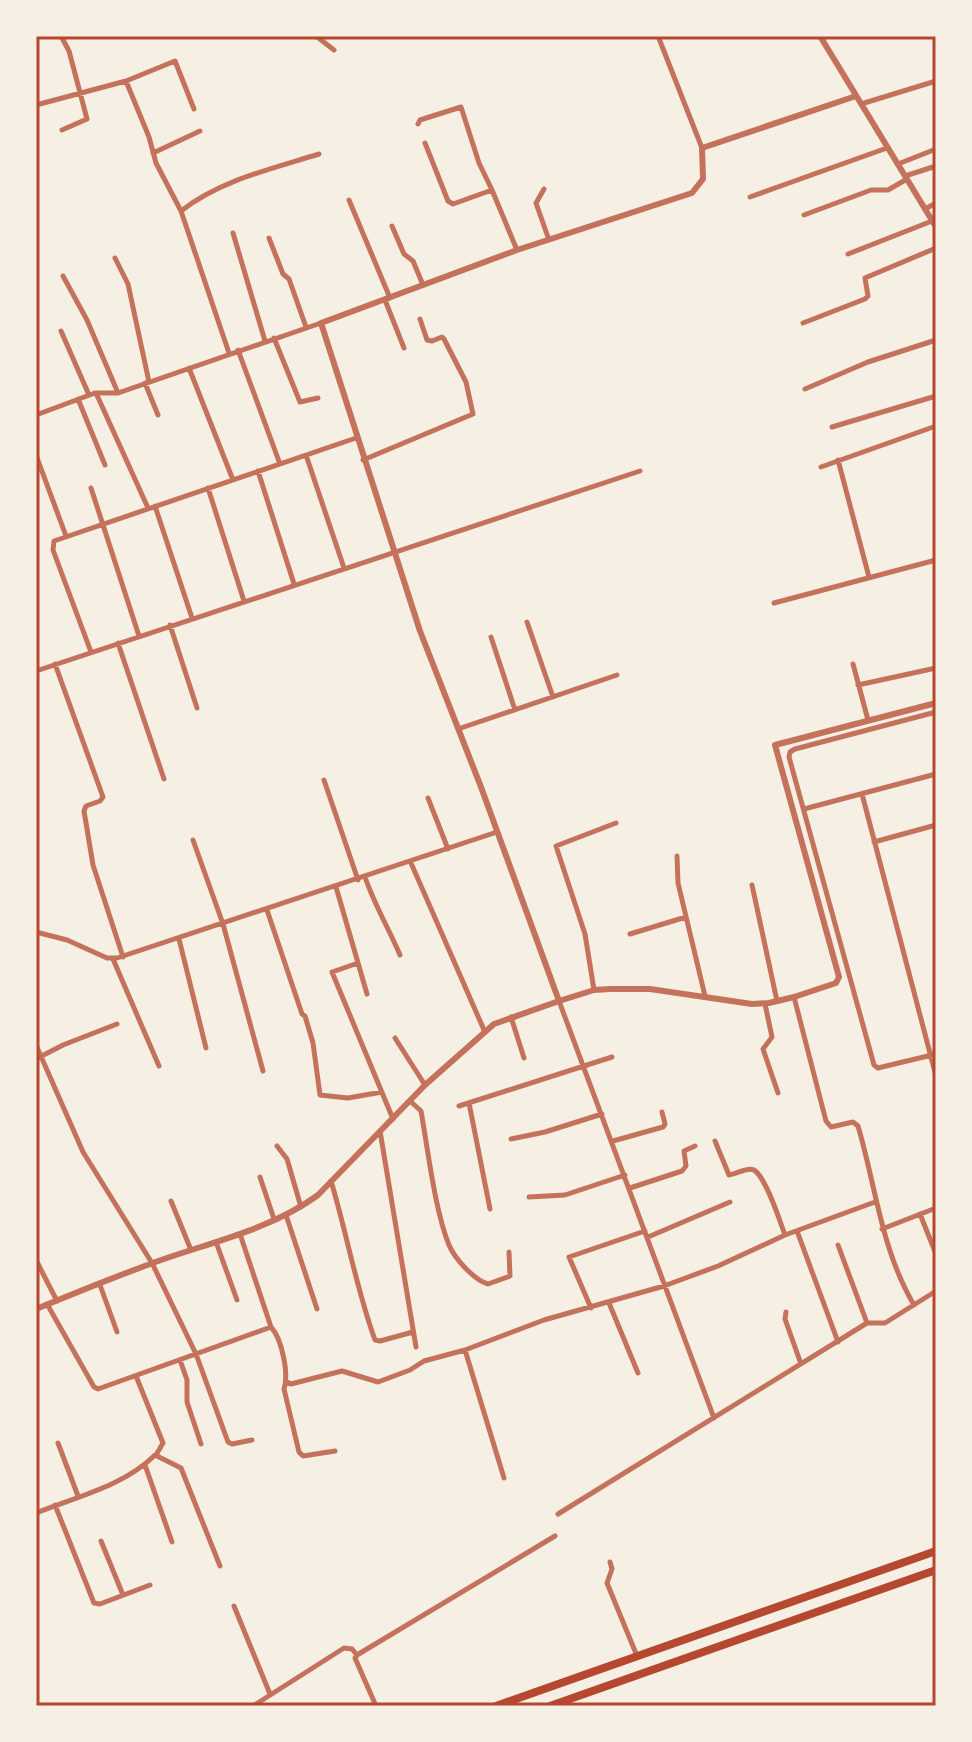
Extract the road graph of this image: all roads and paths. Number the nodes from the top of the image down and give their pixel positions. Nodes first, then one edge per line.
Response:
1 (61, 36) edge
2 (316, 36) edge
3 (658, 36) edge
4 (820, 36) edge
5 (334, 50) dead end
6 (126, 81) junction
7 (936, 81) edge
8 (80, 93) junction
9 (856, 96) junction
10 (861, 104) junction
11 (36, 105) edge
12 (194, 109) dead end
13 (418, 124) dead end
14 (62, 130) dead end
15 (200, 131) dead end
16 (425, 143) dead end
17 (702, 148) junction
18 (887, 148) junction
19 (936, 149) edge
20 (153, 153) junction
21 (319, 154) dead end
22 (898, 164) junction
23 (933, 167) dead end
24 (906, 178) junction
25 (544, 189) dead end
26 (492, 190) junction
27 (750, 197) dead end
28 (349, 200) dead end
29 (936, 203) edge
30 (925, 209) junction
31 (181, 211) junction
32 (804, 215) dead end
33 (934, 224) edge
34 (392, 226) dead end
35 (233, 233) dead end
36 (269, 238) dead end
37 (549, 240) junction
38 (936, 248) edge
39 (517, 250) junction
40 (848, 254) dead end
41 (115, 258) dead end
42 (63, 276) dead end
43 (423, 286) junction
44 (387, 299) junction
45 (420, 319) dead end
46 (321, 323) junction
47 (803, 323) dead end
48 (306, 327) junction
49 (61, 331) dead end
50 (274, 338) junction
51 (936, 340) edge
52 (265, 341) junction
53 (404, 348) dead end
54 (238, 350) junction
55 (229, 353) junction
56 (189, 368) junction
57 (147, 382) junction
58 (805, 389) dead end
59 (118, 393) junction
60 (92, 394) junction
61 (936, 396) edge
62 (318, 398) dead end
63 (78, 399) junction
64 (36, 415) edge
65 (158, 415) dead end
66 (936, 426) edge
67 (832, 427) dead end
68 (356, 438) junction
69 (36, 455) edge
70 (306, 455) junction
71 (363, 460) junction
72 (838, 460) junction
73 (280, 464) junction
74 (105, 465) dead end
75 (821, 467) dead end
76 (258, 471) junction
77 (640, 471) dead end
78 (233, 480) junction
79 (91, 488) dead end
80 (208, 488) junction
81 (152, 507) junction
82 (103, 524) junction
83 (66, 536) junction
84 (393, 553) junction
85 (936, 560) edge
86 (344, 568) junction
87 (869, 577) junction
88 (294, 584) junction
89 (244, 601) junction
90 (774, 603) dead end
91 (192, 618) junction
92 (527, 622) dead end
93 (170, 625) junction
94 (139, 636) junction
95 (491, 637) dead end
96 (118, 643) junction
97 (91, 652) junction
98 (55, 664) junction
99 (853, 664) dead end
100 (936, 668) edge
101 (36, 671) edge
102 (617, 675) dead end
103 (858, 685) junction
104 (553, 697) junction
105 (936, 703) edge
106 (197, 708) dead end
107 (515, 710) junction
108 (936, 712) edge
109 (868, 720) junction
110 (458, 729) junction
111 (936, 774) edge
112 (164, 779) dead end
113 (324, 780) dead end
114 (862, 794) junction
115 (428, 798) dead end
116 (804, 809) junction
117 (616, 823) dead end
118 (936, 825) edge
119 (498, 832) junction
120 (193, 840) dead end
121 (874, 842) junction
122 (448, 849) junction
123 (677, 856) dead end
124 (411, 863) junction
125 (361, 878) junction
126 (752, 885) dead end
127 (336, 887) junction
128 (267, 910) junction
129 (686, 917) junction
130 (223, 924) junction
131 (36, 932) edge
132 (630, 934) dead end
133 (179, 939) junction
134 (400, 955) dead end
135 (123, 957) junction
136 (112, 958) junction
137 (358, 963) junction
138 (594, 990) junction
139 (367, 994) dead end
140 (705, 996) junction
141 (794, 997) junction
142 (559, 1001) junction
143 (777, 1001) junction
144 (765, 1004) junction
145 (511, 1017) junction
146 (117, 1024) dead end
147 (484, 1030) junction
148 (395, 1038) dead end
149 (36, 1045) edge
150 (206, 1048) dead end
151 (933, 1054) edge
152 (612, 1057) dead end
153 (38, 1058) edge
154 (524, 1058) dead end
155 (159, 1066) dead end
156 (585, 1067) junction
157 (263, 1071) dead end
158 (936, 1076) edge
159 (425, 1085) junction
160 (382, 1092) junction
161 (778, 1093) dead end
162 (410, 1101) junction
163 (469, 1103) junction
164 (459, 1106) dead end
165 (662, 1112) dead end
166 (602, 1114) junction
167 (393, 1119) junction
168 (380, 1130) junction
169 (511, 1139) dead end
170 (613, 1141) junction
171 (715, 1141) dead end
172 (277, 1146) dead end
173 (695, 1146) dead end
174 (625, 1175) junction
175 (260, 1177) dead end
176 (331, 1180) junction
177 (630, 1188) junction
178 (529, 1197) dead end
179 (171, 1201) dead end
180 (730, 1202) dead end
181 (875, 1202) junction
182 (301, 1207) junction
183 (936, 1208) edge
184 (490, 1209) dead end
185 (920, 1214) junction
186 (286, 1215) junction
187 (274, 1219) junction
188 (882, 1229) junction
189 (797, 1231) junction
190 (240, 1234) junction
191 (646, 1234) junction
192 (785, 1235) junction
193 (216, 1242) junction
194 (838, 1245) dead end
195 (191, 1250) junction
196 (509, 1252) dead end
197 (936, 1254) edge
198 (36, 1260) edge
199 (152, 1263) junction
200 (100, 1285) junction
201 (664, 1286) junction
202 (936, 1291) edge
203 (237, 1300) dead end
204 (57, 1301) junction
205 (609, 1303) junction
206 (47, 1304) junction
207 (914, 1305) junction
208 (591, 1308) junction
209 (36, 1309) edge
210 (317, 1309) dead end
211 (786, 1312) dead end
212 (867, 1323) junction
213 (271, 1327) junction
214 (117, 1332) dead end
215 (413, 1332) junction
216 (838, 1342) junction
217 (416, 1347) dead end
218 (465, 1350) junction
219 (196, 1354) junction
220 (180, 1360) junction
221 (801, 1364) junction
222 (638, 1373) dead end
223 (136, 1376) junction
224 (287, 1382) junction
225 (714, 1418) junction
226 (252, 1440) dead end
227 (58, 1443) dead end
228 (201, 1444) dead end
229 (335, 1451) dead end
230 (156, 1455) junction
231 (145, 1465) junction
232 (504, 1478) dead end
233 (78, 1496) junction
234 (55, 1505) junction
235 (36, 1513) edge
236 (558, 1514) dead end
237 (555, 1536) dead end
238 (101, 1541) dead end
239 (172, 1542) dead end
240 (936, 1551) edge
241 (610, 1562) dead end
242 (220, 1566) dead end
243 (936, 1570) edge
244 (150, 1585) dead end
245 (123, 1595) junction
246 (234, 1606) dead end
247 (757, 1615) junction
248 (763, 1630) junction
249 (357, 1655) junction
250 (637, 1656) junction
251 (270, 1694) junction
252 (253, 1706) edge
253 (376, 1706) edge
254 (496, 1706) edge
255 (550, 1706) edge

1 - 8 street
2 - 5 street
3 - 17 street
4 - 9 street
6 - 8 street
6 - 12 street
6 - 20 street
7 - 10 street
8 - 11 street
8 - 14 street
9 - 10 street
9 - 17 street
10 - 18 street
13 - 26 street
15 - 20 street
16 - 26 street
17 - 37 street
18 - 22 street
18 - 27 street
19 - 22 street
20 - 31 street
21 - 31 street
22 - 24 street
23 - 24 street
24 - 30 street
24 - 32 street
25 - 37 street
26 - 39 street
28 - 44 street
29 - 30 street
30 - 33 street
31 - 55 street
33 - 40 street
34 - 43 street
35 - 52 street
36 - 48 street
37 - 39 street
38 - 47 street
39 - 43 street
41 - 57 street
42 - 59 street
43 - 44 street
44 - 46 street
44 - 53 street
45 - 71 street
46 - 48 street
46 - 68 street
48 - 50 street
49 - 60 street
50 - 52 street
50 - 62 street
51 - 58 street
52 - 54 street
54 - 55 street
54 - 73 street
55 - 56 street
56 - 57 street
56 - 78 street
57 - 59 street
57 - 65 street
59 - 60 street
60 - 63 street
60 - 81 street
61 - 67 street
63 - 64 street
63 - 74 street
66 - 72 street
68 - 70 street
68 - 71 street
69 - 83 street
70 - 73 street
70 - 86 street
71 - 84 street
72 - 75 street
72 - 87 street
73 - 76 street
76 - 78 street
76 - 88 street
77 - 84 street
78 - 80 street
79 - 82 street
80 - 81 street
80 - 89 street
81 - 82 street
81 - 91 street
82 - 83 street
82 - 94 street
83 - 97 street
84 - 86 street
84 - 110 street
85 - 87 street
86 - 88 street
87 - 90 street
88 - 89 street
89 - 91 street
91 - 93 street
92 - 104 street
93 - 94 street
93 - 106 street
94 - 96 street
95 - 107 street
96 - 97 street
96 - 112 street
97 - 98 street
98 - 101 street
98 - 135 street
99 - 103 street
100 - 103 street
102 - 104 street
103 - 109 street
104 - 107 street
105 - 109 street
107 - 110 street
108 - 116 street
109 - 141 street
110 - 119 street
111 - 114 street
113 - 125 street
114 - 116 street
114 - 121 street
115 - 122 street
116 - 151 street
117 - 138 street
118 - 121 street
119 - 122 street
119 - 142 street
120 - 130 street
121 - 151 street
122 - 124 street
123 - 129 street
124 - 125 street
124 - 147 street
125 - 127 street
125 - 134 street
126 - 143 street
127 - 128 street
127 - 137 street
128 - 130 street
128 - 160 street
129 - 132 street
129 - 140 street
130 - 133 street
130 - 157 street
131 - 136 street
133 - 135 street
133 - 150 street
135 - 136 street
136 - 155 street
137 - 139 street
137 - 160 street
138 - 140 street
138 - 142 street
140 - 144 street
141 - 143 street
141 - 181 street
142 - 145 street
142 - 156 street
143 - 144 street
144 - 161 street
145 - 147 street
145 - 154 street
146 - 153 street
147 - 159 street
148 - 159 street
149 - 153 street
151 - 158 street
152 - 156 street
153 - 199 street
156 - 163 street
156 - 166 street
159 - 162 street
160 - 167 street
162 - 167 street
162 - 196 street
163 - 164 street
163 - 184 street
165 - 170 street
166 - 169 street
166 - 170 street
167 - 168 street
168 - 176 street
168 - 215 street
170 - 174 street
171 - 192 street
172 - 182 street
173 - 177 street
174 - 177 street
174 - 178 street
175 - 187 street
176 - 182 street
176 - 215 street
177 - 191 street
179 - 195 street
180 - 191 street
181 - 188 street
181 - 189 street
182 - 186 street
183 - 185 street
185 - 188 street
185 - 197 street
186 - 187 street
186 - 210 street
187 - 190 street
188 - 207 street
189 - 192 street
189 - 216 street
190 - 193 street
190 - 213 street
191 - 201 street
191 - 208 street
192 - 201 street
193 - 195 street
193 - 203 street
194 - 212 street
195 - 199 street
198 - 204 street
199 - 200 street
199 - 219 street
200 - 204 street
200 - 214 street
201 - 205 street
201 - 225 street
202 - 207 street
204 - 206 street
205 - 208 street
205 - 222 street
206 - 209 street
206 - 223 street
207 - 212 street
208 - 218 street
211 - 221 street
212 - 216 street
213 - 219 street
213 - 224 street
215 - 217 street
216 - 221 street
218 - 224 street
218 - 232 street
219 - 220 street
219 - 226 street
220 - 223 street
220 - 228 street
221 - 225 street
223 - 230 street
224 - 229 street
225 - 236 street
227 - 233 street
230 - 231 street
230 - 242 street
231 - 233 street
231 - 239 street
233 - 234 street
234 - 235 street
234 - 245 street
237 - 249 street
238 - 245 street
240 - 247 highway
241 - 250 street
243 - 248 highway
244 - 245 street
246 - 251 street
247 - 248 highway
247 - 250 highway
248 - 255 highway
249 - 251 street
249 - 253 street
250 - 254 highway
251 - 252 street

